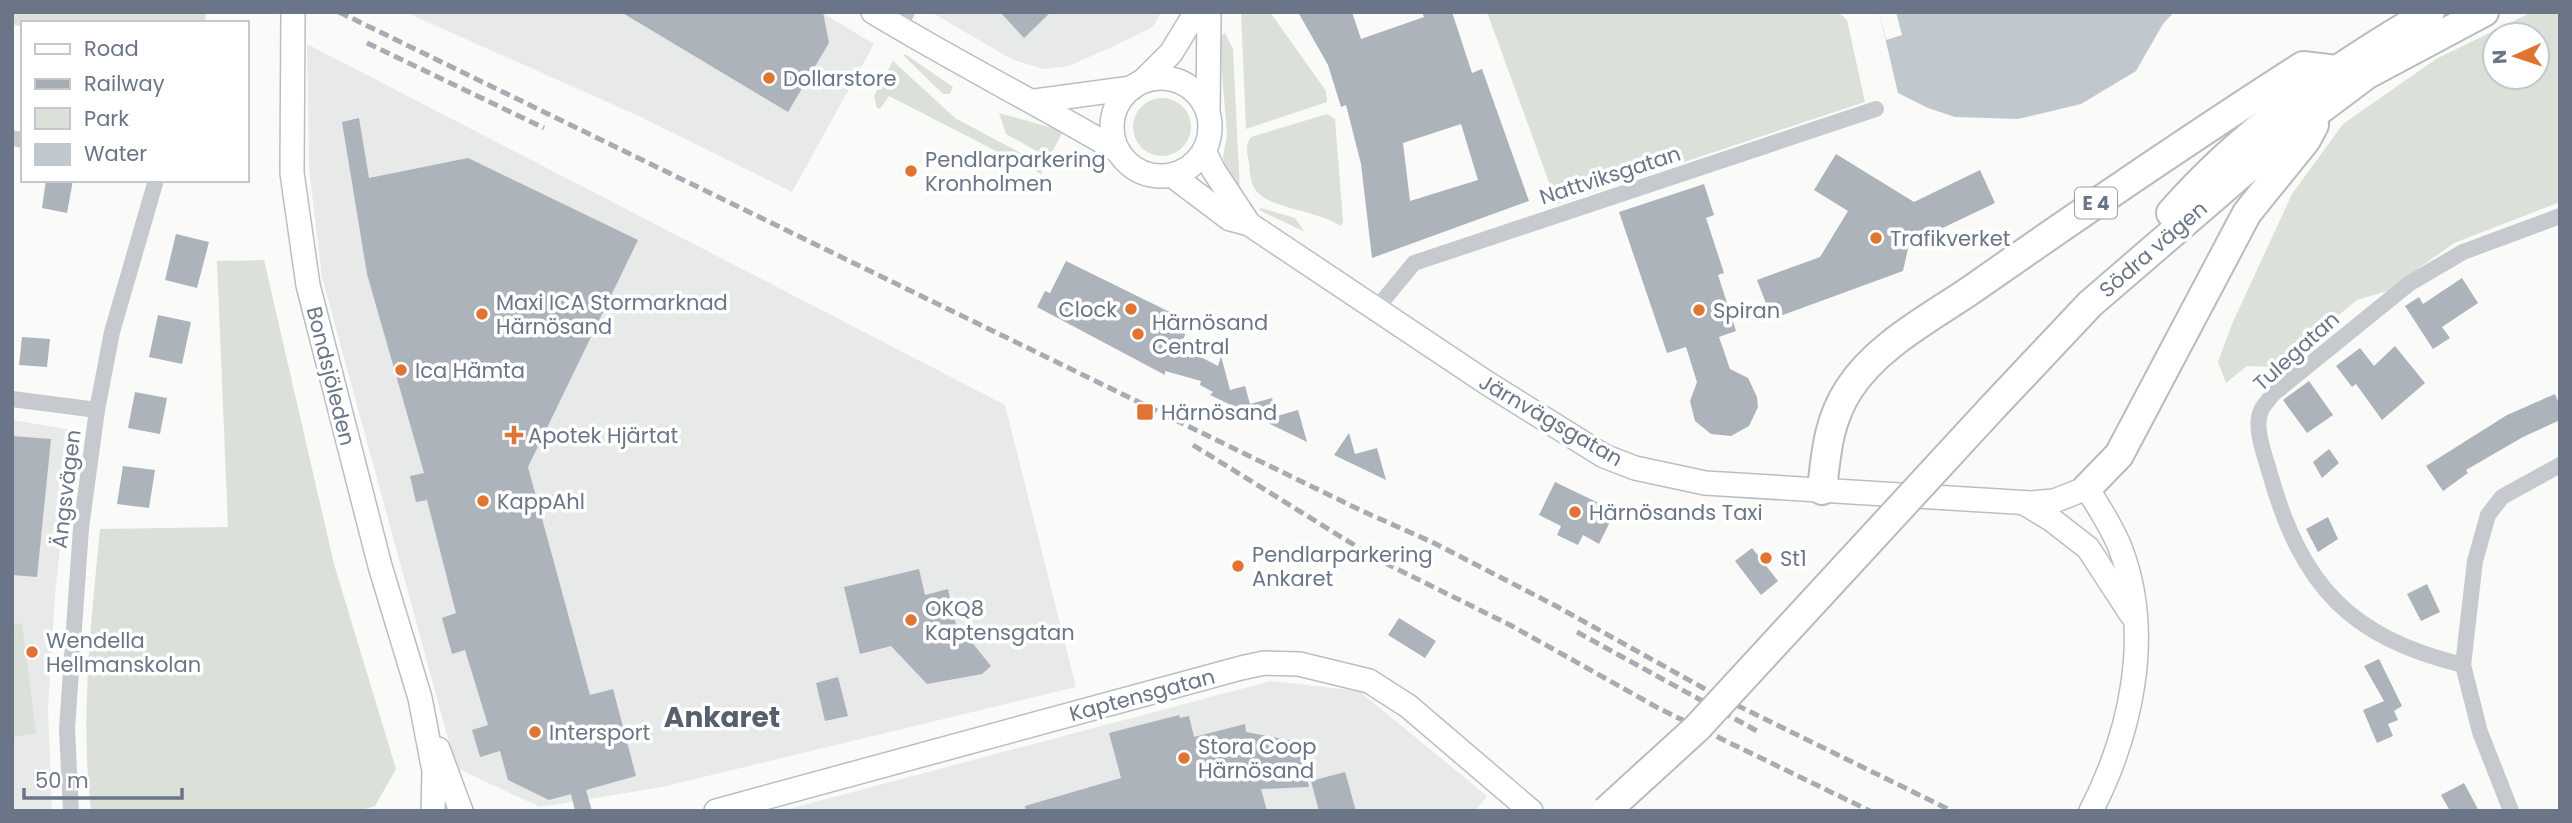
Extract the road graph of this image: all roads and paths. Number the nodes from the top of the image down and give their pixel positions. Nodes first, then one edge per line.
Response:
1 (293, 12) edge
2 (873, 12) edge
3 (1196, 12) edge
4 (1209, 12) edge
5 (2430, 12) edge
6 (2484, 12) edge
7 (903, 20) edge
8 (2336, 70) junction
9 (1138, 84) junction
10 (1035, 101) junction
11 (2326, 104) junction
12 (1876, 108) dead end
13 (1208, 110) junction
14 (1118, 150) junction
15 (1205, 152) junction
16 (1172, 176) junction
17 (155, 182) edge
18 (2560, 216) edge
19 (1249, 223) junction
20 (2090, 304) junction
21 (1376, 309) junction
22 (12, 399) edge
23 (97, 410) junction
24 (2560, 465) edge
25 (2087, 488) junction
26 (1822, 490) junction
27 (2023, 503) junction
28 (2133, 617) junction
29 (2463, 665) junction
30 (428, 731) junction
31 (71, 811) edge
32 (433, 811) edge
33 (461, 811) edge
34 (716, 811) edge
35 (1531, 811) edge
36 (1605, 811) edge
37 (2091, 811) edge
38 (2511, 811) edge

1 - 30 main road, Bondsjöleden
2 - 7 main road
3 - 9 main road
4 - 13 main road
5 - 8 highway, Södra vägen
6 - 11 highway, Södra vägen
7 - 10 main road
8 - 20 highway, Södra vägen
8 - 26 highway, E 4
9 - 10 main road
9 - 13 main road
9 - 14 main road
10 - 14 main road
11 - 20 highway, Södra vägen
11 - 25 highway
12 - 21 street, Nattviksgatan
13 - 15 main road
14 - 16 main road
15 - 16 main road
15 - 19 main road, Järnvägsgatan
16 - 19 main road, Järnvägsgatan
17 - 23 street, Ängsvägen
18 - 29 street, Tulegatan
19 - 21 main road, Järnvägsgatan
20 - 36 highway, bridge
21 - 26 main road, Järnvägsgatan
22 - 23 street
23 - 31 street, Ängsvägen
24 - 29 street
25 - 27 main road, Järnvägsgatan
25 - 28 main road
26 - 27 main road, Järnvägsgatan
27 - 28 main road, Järnvägsgatan
28 - 37 main road
29 - 38 street
30 - 32 main road, Bondsjöleden
30 - 33 main road, Bondsjöleden
34 - 35 main road, Kaptensgatan

